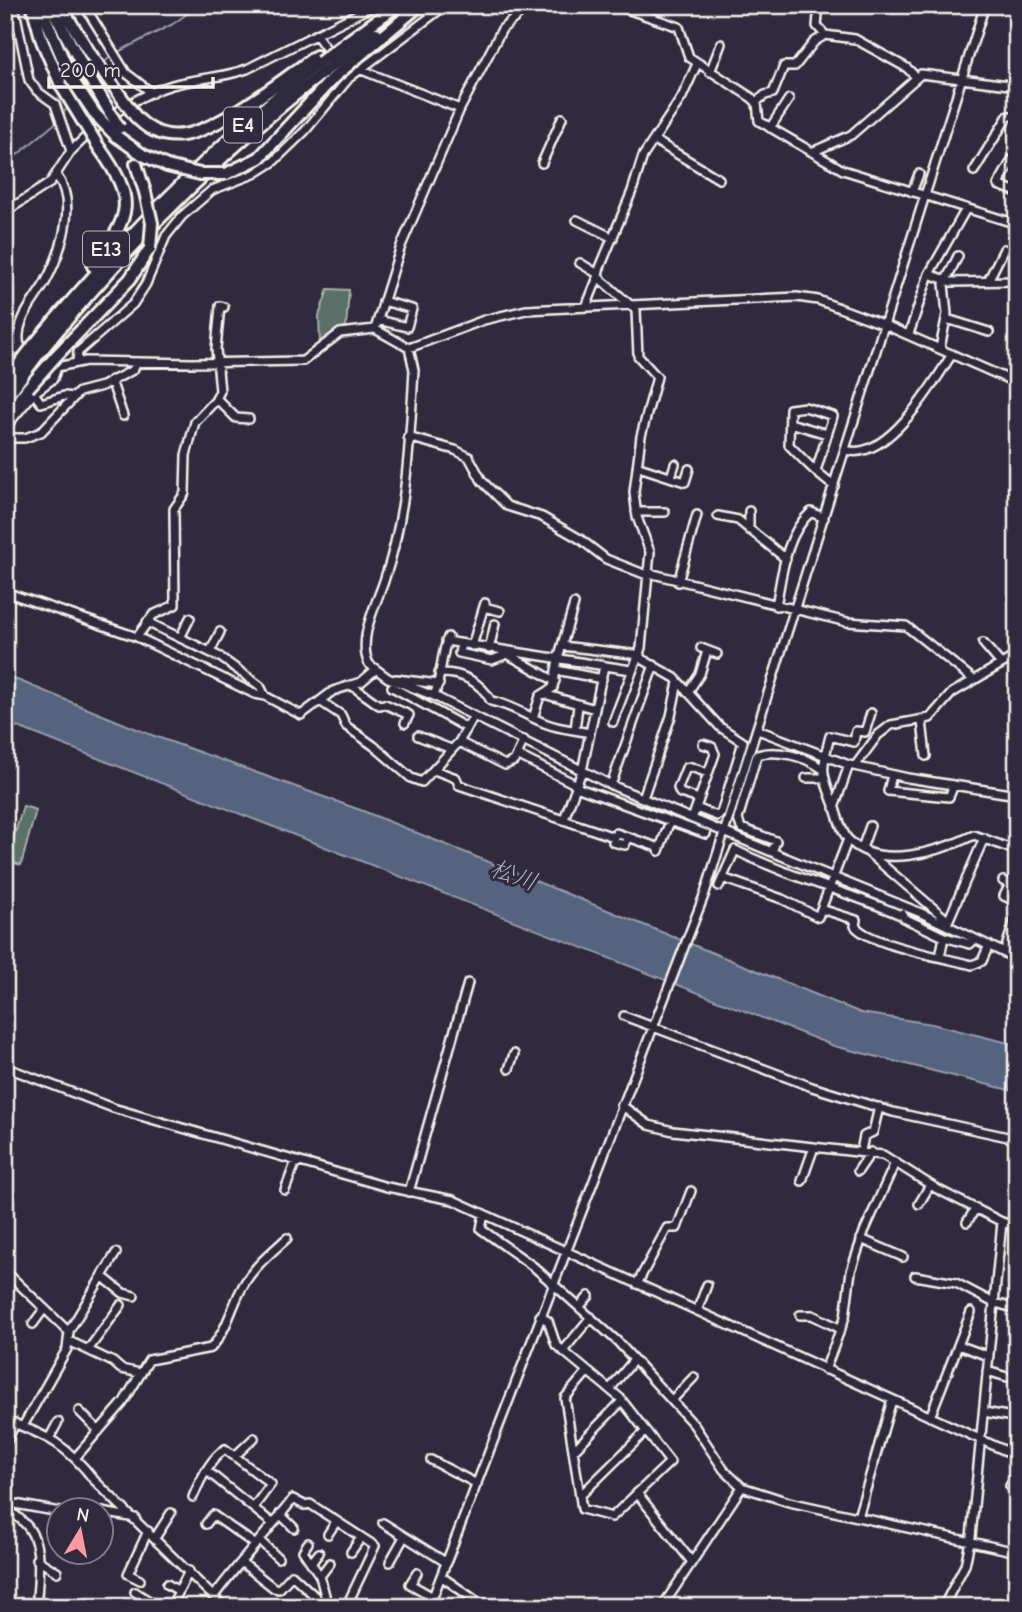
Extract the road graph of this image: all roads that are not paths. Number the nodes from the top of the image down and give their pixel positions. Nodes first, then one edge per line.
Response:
1 (14, 5) edge
2 (32, 5) edge
3 (40, 5) edge
4 (50, 5) edge
5 (60, 5) edge
6 (84, 5) edge
7 (375, 5) edge
8 (396, 5) edge
9 (418, 5) edge
10 (446, 5) edge
11 (530, 5) edge
12 (615, 5) edge
13 (819, 5) edge
14 (985, 5) edge
15 (825, 35) junction
16 (317, 36) junction
17 (721, 44) dead end
18 (348, 47) junction
19 (697, 64) junction
20 (324, 67) junction
21 (359, 69) junction
22 (710, 72) junction
23 (916, 77) junction
24 (349, 78) junction
25 (962, 79) junction
26 (1017, 86) edge
27 (152, 93) junction
28 (789, 99) dead end
29 (756, 102) junction
30 (1017, 105) edge
31 (460, 109) junction
32 (1015, 115) edge
33 (562, 118) dead end
34 (771, 128) junction
35 (119, 132) junction
36 (654, 140) junction
37 (71, 151) junction
38 (812, 152) junction
39 (1017, 162) edge
40 (542, 163) dead end
41 (136, 164) tunnel mouth
42 (974, 171) dead end
43 (919, 174) dead end
44 (56, 175) junction
45 (719, 179) dead end
46 (912, 192) junction
47 (1017, 192) edge
48 (925, 196) junction
49 (966, 209) junction
50 (5, 212) edge
51 (577, 220) dead end
52 (1017, 224) edge
53 (613, 238) junction
54 (1004, 249) dead end
55 (958, 257) dead end
56 (580, 263) dead end
57 (929, 274) junction
58 (598, 276) junction
59 (989, 279) junction
60 (945, 280) junction
61 (1017, 281) edge
62 (383, 301) junction
63 (628, 304) junction
64 (223, 307) dead end
65 (586, 307) junction
66 (947, 319) junction
67 (378, 320) junction
68 (885, 325) junction
69 (375, 329) junction
70 (989, 331) dead end
71 (909, 334) junction
72 (20, 346) junction
73 (37, 346) junction
74 (409, 348) junction
75 (940, 348) junction
76 (952, 354) junction
77 (5, 358) edge
78 (57, 361) junction
79 (77, 362) junction
80 (137, 362) junction
81 (216, 363) junction
82 (12, 379) edge
83 (111, 380) junction
84 (1017, 383) edge
85 (31, 391) junction
86 (74, 397) junction
87 (5, 399) edge
88 (217, 399) junction
89 (123, 416) dead end
90 (5, 417) edge
91 (249, 419) dead end
92 (790, 423) junction
93 (5, 428) edge
94 (827, 434) junction
95 (408, 437) junction
96 (5, 439) edge
97 (846, 450) junction
98 (675, 464) dead end
99 (639, 467) junction
100 (689, 469) dead end
101 (816, 471) junction
102 (671, 477) junction
103 (834, 486) junction
104 (749, 511) dead end
105 (636, 512) junction
106 (665, 512) dead end
107 (697, 515) dead end
108 (718, 516) dead end
109 (824, 518) junction
110 (749, 530) junction
111 (786, 559) junction
112 (649, 575) junction
113 (677, 582) junction
114 (5, 592) edge
115 (574, 604) dead end
116 (776, 606) junction
117 (500, 611) dead end
118 (796, 611) junction
119 (190, 618) dead end
120 (146, 622) junction
121 (495, 624) dead end
122 (220, 632) dead end
123 (137, 637) junction
124 (180, 638) junction
125 (984, 643) dead end
126 (461, 644) junction
127 (472, 646) junction
128 (562, 646) junction
129 (489, 649) junction
130 (210, 652) junction
131 (503, 653) junction
132 (717, 654) dead end
133 (1017, 655) edge
134 (640, 656) junction
135 (558, 659) junction
136 (1001, 664) junction
137 (654, 665) junction
138 (604, 666) junction
139 (556, 670) junction
140 (631, 670) junction
141 (374, 671) junction
142 (439, 673) junction
143 (601, 679) junction
144 (974, 680) junction
145 (555, 681) junction
146 (678, 682) junction
147 (954, 682) dead end
148 (392, 683) junction
149 (439, 684) junction
150 (351, 685) junction
151 (963, 685) junction
152 (688, 692) junction
153 (544, 694) junction
154 (265, 696) junction
155 (434, 696) junction
156 (320, 701) junction
157 (578, 706) junction
158 (595, 709) junction
159 (871, 713) dead end
160 (474, 716) junction
161 (533, 718) junction
162 (922, 721) junction
163 (613, 722) dead end
164 (405, 723) dead end
165 (467, 728) junction
166 (575, 730) junction
167 (758, 730) junction
168 (590, 733) junction
169 (418, 736) dead end
170 (524, 740) junction
171 (459, 742) junction
172 (702, 744) dead end
173 (452, 749) junction
174 (517, 755) junction
175 (926, 756) dead end
176 (825, 757) junction
177 (852, 766) junction
178 (821, 768) junction
179 (434, 770) junction
180 (582, 771) junction
181 (709, 773) junction
182 (892, 775) junction
183 (806, 778) dead end
184 (824, 778) junction
185 (611, 785) junction
186 (954, 785) junction
187 (577, 786) junction
188 (1017, 795) edge
189 (643, 798) junction
190 (699, 799) junction
191 (696, 808) junction
192 (834, 808) junction
193 (564, 819) junction
194 (692, 819) junction
195 (670, 821) junction
196 (870, 826) dead end
197 (726, 833) junction
198 (706, 834) dead end
199 (984, 838) junction
200 (848, 839) junction
201 (862, 848) junction
202 (1017, 851) edge
203 (772, 852) junction
204 (833, 878) junction
205 (1003, 881) dead end
206 (829, 888) junction
207 (1017, 902) edge
208 (901, 905) junction
209 (821, 909) junction
210 (1017, 914) edge
211 (903, 916) junction
212 (947, 925) junction
213 (944, 937) junction
214 (975, 939) junction
215 (989, 946) junction
216 (1004, 953) junction
217 (940, 957) junction
218 (1017, 959) edge
219 (468, 983) dead end
220 (624, 1016) dead end
221 (653, 1025) junction
222 (514, 1054) dead end
223 (5, 1066) edge
224 (509, 1069) dead end
225 (621, 1105) junction
226 (879, 1108) junction
227 (1017, 1139) edge
228 (814, 1147) junction
229 (861, 1151) junction
230 (870, 1152) junction
231 (296, 1161) junction
232 (895, 1163) junction
233 (858, 1171) dead end
234 (802, 1181) dead end
235 (930, 1185) junction
236 (285, 1190) dead end
237 (691, 1191) dead end
238 (409, 1192) junction
239 (919, 1204) dead end
240 (976, 1208) junction
241 (484, 1214) junction
242 (967, 1222) dead end
243 (1002, 1222) junction
244 (1017, 1227) edge
245 (287, 1238) dead end
246 (862, 1238) junction
247 (564, 1251) junction
248 (116, 1253) dead end
249 (903, 1257) dead end
250 (5, 1271) edge
251 (915, 1276) dead end
252 (103, 1277) junction
253 (553, 1284) junction
254 (637, 1284) junction
255 (707, 1285) dead end
256 (134, 1296) dead end
257 (589, 1296) dead end
258 (992, 1302) junction
259 (121, 1305) dead end
260 (581, 1305) junction
261 (44, 1309) junction
262 (1017, 1309) edge
263 (696, 1311) junction
264 (971, 1312) dead end
265 (800, 1315) dead end
266 (540, 1316) junction
267 (591, 1317) junction
268 (33, 1324) dead end
269 (841, 1329) junction
270 (69, 1331) junction
271 (69, 1341) junction
272 (958, 1345) junction
273 (88, 1350) junction
274 (563, 1351) junction
275 (988, 1356) junction
276 (633, 1362) junction
277 (825, 1370) junction
278 (987, 1371) junction
279 (587, 1372) junction
280 (139, 1373) junction
281 (694, 1377) dead end
282 (1007, 1377) dead end
283 (610, 1389) junction
284 (672, 1400) junction
285 (892, 1400) junction
286 (622, 1401) junction
287 (79, 1411) dead end
288 (984, 1412) junction
289 (930, 1417) junction
290 (1013, 1417) dead end
291 (5, 1420) edge
292 (58, 1422) dead end
293 (19, 1425) junction
294 (99, 1431) junction
295 (646, 1431) junction
296 (50, 1437) junction
297 (254, 1438) dead end
298 (8, 1439) dead end
299 (980, 1439) junction
300 (574, 1450) junction
301 (235, 1456) junction
302 (1017, 1456) edge
303 (76, 1457) junction
304 (431, 1460) dead end
305 (206, 1471) junction
306 (1017, 1475) edge
307 (477, 1485) junction
308 (1010, 1486) dead end
309 (742, 1487) junction
310 (637, 1493) junction
311 (581, 1495) junction
312 (193, 1497) dead end
313 (5, 1506) edge
314 (253, 1508) junction
315 (46, 1510) edge
316 (171, 1513) dead end
317 (280, 1514) junction
318 (116, 1515) edge
319 (858, 1517) junction
320 (135, 1518) junction
321 (336, 1522) junction
322 (272, 1523) junction
323 (383, 1523) dead end
324 (206, 1524) dead end
325 (294, 1528) dead end
326 (148, 1531) junction
327 (328, 1534) dead end
328 (404, 1537) junction
329 (156, 1538) junction
330 (360, 1539) junction
331 (257, 1542) junction
332 (970, 1542) junction
333 (308, 1543) dead end
334 (351, 1552) dead end
335 (1017, 1552) edge
336 (319, 1553) dead end
337 (278, 1558) dead end
338 (36, 1559) junction
339 (241, 1562) junction
340 (390, 1562) dead end
341 (692, 1562) junction
342 (311, 1563) junction
343 (330, 1563) dead end
344 (447, 1563) junction
345 (189, 1571) junction
346 (57, 1573) dead end
347 (416, 1573) dead end
348 (320, 1576) junction
349 (442, 1577) junction
350 (139, 1580) dead end
351 (167, 1584) dead end
352 (179, 1591) junction
353 (135, 1592) dead end
354 (1017, 1593) edge
355 (214, 1596) junction
356 (433, 1597) junction
357 (331, 1605) edge
358 (36, 1607) edge
359 (159, 1607) edge
360 (172, 1607) edge
361 (224, 1607) edge
362 (346, 1607) edge
363 (429, 1607) edge
364 (485, 1607) edge
365 (662, 1607) edge
366 (943, 1607) edge
367 (1012, 1607) edge

1 - 37 street
2 - 73 highway, E13, bridge
3 - 35 highway, bridge
4 - 35 highway, bridge
5 - 20 highway, bridge
6 - 27 street
7 - 16 street
8 - 18 highway
9 - 18 highway, E4
10 - 21 street
11 - 31 street
12 - 19 street
13 - 15 street
14 - 25 street
15 - 23 street
15 - 29 street
16 - 24 street
16 - 27 street
17 - 22 street
18 - 20 highway
18 - 20 highway, E4, bridge
19 - 22 street
19 - 36 street
20 - 35 highway, bridge
20 - 73 highway, E4
21 - 24 street
21 - 31 street
22 - 29 street
23 - 25 street
23 - 38 street
24 - 79 street
25 - 26 street
25 - 48 street
27 - 37 street
28 - 34 street
29 - 34 street
30 - 32 street
31 - 62 street
32 - 42 street
33 - 40 street
34 - 38 street
36 - 45 street
36 - 53 street
37 - 44 street
38 - 46 street
39 - 47 street
41 - 78 highway, E13, bridge
43 - 46 street
44 - 50 street
44 - 72 street
46 - 48 street
48 - 49 street
48 - 68 street
49 - 52 street
49 - 57 street
51 - 53 street
53 - 58 street
54 - 59 street
55 - 60 street
56 - 58 street
57 - 60 street
57 - 71 street
58 - 63 street
58 - 65 street
59 - 60 street
59 - 61 street
60 - 66 street
62 - 67 street
62 - 67 street
63 - 65 street
63 - 68 street
63 - 99 street
64 - 81 street
65 - 74 street
66 - 70 street
66 - 75 street
67 - 69 street
68 - 71 street
68 - 97 street
69 - 74 street
69 - 81 street
71 - 75 street
72 - 77 street
72 - 78 street
73 - 82 highway, E4, bridge
74 - 95 street
75 - 76 street
76 - 84 street
76 - 97 street
78 - 79 street
78 - 85 highway, E13, bridge
79 - 80 street
80 - 81 street
80 - 83 street
81 - 88 street
82 - 87 highway, E4
83 - 86 street
83 - 89 street
85 - 86 street
85 - 90 highway, E13
85 - 93 street
86 - 96 street
88 - 91 street
88 - 120 street
92 - 94 street
92 - 94 street
92 - 101 street
94 - 101 street
95 - 112 street
95 - 141 street
97 - 103 street
98 - 102 street
99 - 102 street
99 - 105 street
100 - 102 street
101 - 103 street
103 - 109 street
104 - 110 street
105 - 106 street
105 - 112 street
107 - 113 street
108 - 110 street
109 - 111 street
109 - 118 street
110 - 111 street
111 - 116 street
112 - 113 street
112 - 134 street
113 - 116 street
114 - 123 street
115 - 128 street
116 - 118 street
117 - 127 street
118 - 144 street
118 - 167 street
119 - 124 street
120 - 123 street
120 - 124 street
121 - 129 street
122 - 130 street
123 - 154 street
124 - 130 street
125 - 136 street
126 - 127 street
126 - 131 street
126 - 142 street
127 - 129 street
128 - 134 street
128 - 135 street
129 - 131 street
130 - 154 street
131 - 135 street
131 - 145 street
132 - 152 street
133 - 136 street
134 - 137 street
134 - 140 street
135 - 138 street
135 - 139 street
136 - 144 street
137 - 146 street
137 - 185 street
138 - 140 street
138 - 143 street
139 - 143 street
139 - 145 street
140 - 163 street
141 - 148 street
141 - 150 street
142 - 149 street
142 - 161 street
143 - 158 street
144 - 151 street
145 - 153 street
146 - 152 street
146 - 189 street
147 - 151 street
148 - 149 street
148 - 155 street
148 - 165 street
149 - 155 street
150 - 156 street
150 - 164 street
151 - 162 street
152 - 191 street
153 - 157 street
153 - 161 street
154 - 156 street
155 - 160 street
156 - 179 street
157 - 158 street
157 - 166 street
158 - 168 street
159 - 176 street
160 - 165 street
160 - 170 street
161 - 166 street
162 - 175 street
162 - 177 street
165 - 171 street
166 - 168 street
167 - 176 street
167 - 197 street
168 - 180 street
169 - 173 street
170 - 174 street
170 - 180 street
171 - 173 street
171 - 174 street
172 - 181 street
173 - 179 street
174 - 187 street
176 - 177 street
176 - 178 street
177 - 182 street
177 - 192 street
178 - 184 street
178 - 203 street
179 - 193 street
180 - 185 street
180 - 187 street
181 - 190 street
181 - 190 street
182 - 186 street
182 - 186 street
183 - 184 street
184 - 192 street
185 - 189 street
186 - 188 street
187 - 193 street
187 - 195 street
189 - 194 street
190 - 191 street
191 - 194 street
192 - 200 street
193 - 195 street
194 - 197 street
195 - 198 street
196 - 201 street
197 - 203 street
197 - 221 street
199 - 201 street
199 - 202 street
199 - 212 street
200 - 201 street
200 - 204 street
201 - 212 street
203 - 204 street
204 - 206 street
204 - 208 street
205 - 207 street
206 - 209 street
206 - 209 street
206 - 211 street
208 - 211 street
208 - 212 street
209 - 217 street
210 - 216 street
211 - 213 street
212 - 214 street
213 - 214 street
213 - 217 street
214 - 215 street
215 - 216 street
215 - 217 street
216 - 218 street
219 - 238 street
220 - 221 street
221 - 225 street
221 - 226 street
222 - 224 street
223 - 231 street
225 - 228 street
225 - 247 street
226 - 227 street
226 - 229 street
228 - 229 street
228 - 234 street
229 - 230 street
230 - 232 street
230 - 233 street
231 - 236 street
231 - 238 street
232 - 235 street
232 - 246 street
235 - 239 street
235 - 240 street
237 - 254 street
238 - 241 street
240 - 242 street
240 - 243 street
241 - 247 street
241 - 253 street
243 - 244 street
243 - 258 street
245 - 280 street
246 - 249 street
246 - 269 street
247 - 253 street
247 - 254 street
248 - 252 street
250 - 261 street
251 - 258 street
252 - 256 street
252 - 270 street
253 - 260 street
253 - 266 street
254 - 263 street
255 - 263 street
257 - 260 street
258 - 262 street
258 - 275 street
259 - 273 street
260 - 267 street
261 - 268 street
261 - 270 street
263 - 277 street
264 - 272 street
265 - 269 street
266 - 274 street
266 - 307 street
267 - 274 street
267 - 276 street
269 - 277 street
270 - 271 street
271 - 273 street
271 - 293 street
272 - 275 street
272 - 289 street
273 - 280 street
274 - 279 street
275 - 278 street
276 - 283 street
276 - 284 street
277 - 285 street
278 - 282 street
278 - 288 street
279 - 283 street
279 - 300 street
280 - 294 street
281 - 284 street
283 - 286 street
284 - 309 street
285 - 289 street
285 - 319 street
286 - 295 street
286 - 300 street
287 - 294 street
288 - 290 street
288 - 299 street
289 - 299 street
291 - 293 street
292 - 296 street
293 - 296 street
293 - 298 street
294 - 303 street
295 - 310 street
295 - 311 street
296 - 303 street
297 - 301 street
299 - 302 street
299 - 332 street
300 - 311 street
301 - 305 street
301 - 314 street
303 - 320 street
304 - 307 street
305 - 312 street
305 - 314 street
306 - 308 street
307 - 344 street
309 - 319 street
309 - 341 street
310 - 311 street
310 - 341 street
313 - 315 street
313 - 338 street
314 - 322 street
316 - 329 street
317 - 321 street
317 - 322 street
317 - 325 street
318 - 320 street
319 - 332 street
320 - 326 street
321 - 327 street
321 - 330 street
322 - 331 street
323 - 328 street
324 - 331 street
326 - 329 street
326 - 350 street
328 - 340 street
328 - 344 street
329 - 345 street
330 - 334 street
330 - 362 street
331 - 337 street
331 - 339 street
332 - 335 street
332 - 366 street
333 - 342 street
336 - 342 street
338 - 346 street
338 - 358 street
339 - 355 street
339 - 357 street
341 - 365 street
342 - 348 street
343 - 348 street
344 - 349 street
345 - 352 street
345 - 355 street
347 - 356 street
348 - 357 street
349 - 356 street
349 - 364 street
351 - 352 street
352 - 360 street
353 - 359 street
354 - 367 street
355 - 361 street
356 - 363 street

